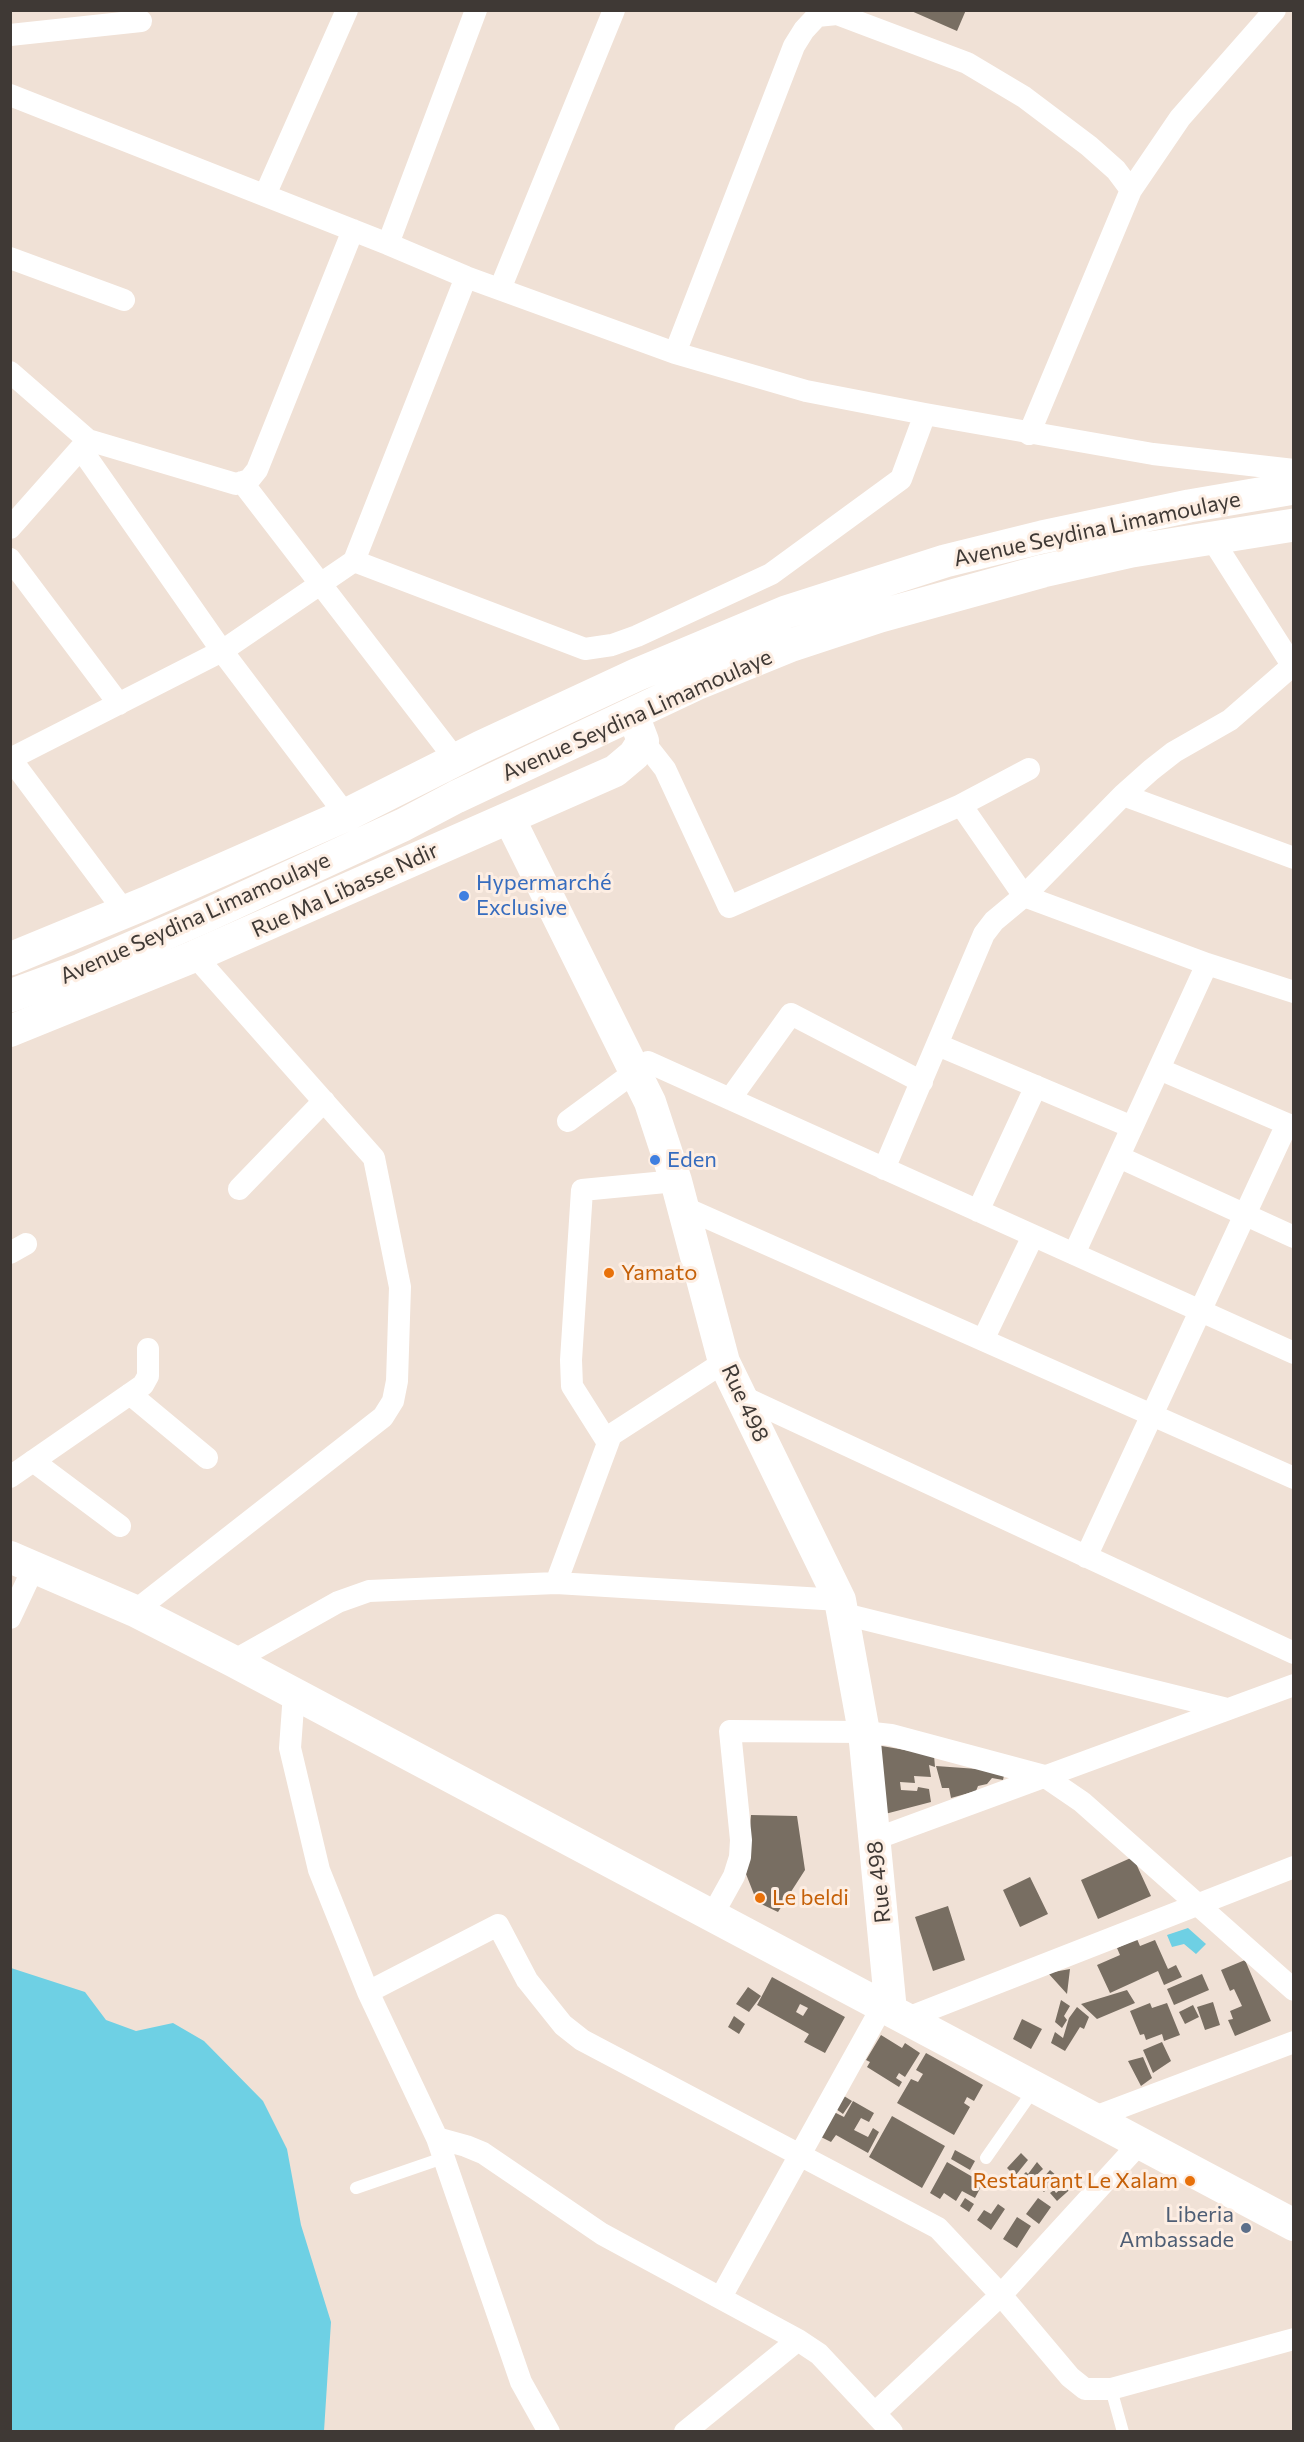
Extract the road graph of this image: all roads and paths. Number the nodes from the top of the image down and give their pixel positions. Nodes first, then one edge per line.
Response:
1 (347, 10) edge
2 (476, 10) edge
3 (614, 10) edge
4 (1275, 10) edge
5 (838, 12) edge
6 (141, 21) dead end
7 (10, 34) edge
8 (10, 95) edge
9 (1131, 190) junction
10 (265, 195) junction
11 (353, 231) junction
12 (388, 243) junction
13 (10, 258) edge
14 (466, 277) junction
15 (500, 289) junction
16 (124, 300) dead end
17 (675, 352) junction
18 (10, 372) edge
19 (925, 414) junction
20 (1029, 434) junction
21 (85, 444) junction
22 (1293, 470) edge
23 (243, 482) junction
24 (1293, 488) edge
25 (1293, 525) edge
26 (10, 528) edge
27 (1212, 539) junction
28 (10, 559) edge
29 (354, 561) junction
30 (321, 585) junction
31 (1285, 642) edge
32 (222, 651) junction
33 (1293, 667) edge
34 (118, 704) junction
35 (638, 728) junction
36 (11, 759) edge
37 (456, 760) junction
38 (1029, 769) dead end
39 (1123, 795) junction
40 (961, 805) junction
41 (346, 815) junction
42 (509, 818) junction
43 (1293, 858) edge
44 (1024, 896) junction
45 (125, 912) junction
46 (195, 956) junction
47 (10, 959) edge
48 (1207, 964) junction
49 (1293, 992) edge
50 (10, 996) edge
51 (10, 1031) edge
52 (938, 1045) junction
53 (1159, 1069) junction
54 (637, 1072) junction
55 (922, 1082) junction
56 (1036, 1086) junction
57 (730, 1099) junction
58 (324, 1101) junction
59 (568, 1121) dead end
60 (1290, 1126) edge
61 (1132, 1127) junction
62 (1119, 1156) junction
63 (884, 1169) junction
64 (239, 1189) dead end
65 (680, 1194) junction
66 (978, 1211) junction
67 (1245, 1215) junction
68 (1033, 1236) junction
69 (1293, 1237) edge
70 (1074, 1254) junction
71 (1200, 1311) junction
72 (983, 1340) junction
73 (148, 1349) dead end
74 (1293, 1353) edge
75 (724, 1362) junction
76 (130, 1394) junction
77 (740, 1395) junction
78 (1152, 1415) junction
79 (608, 1443) junction
80 (207, 1458) dead end
81 (33, 1461) junction
82 (10, 1477) edge
83 (1293, 1478) edge
84 (120, 1526) dead end
85 (1086, 1557) junction
86 (22, 1562) edge
87 (556, 1583) junction
88 (842, 1607) junction
89 (135, 1611) junction
90 (10, 1618) edge
91 (1293, 1653) edge
92 (233, 1661) junction
93 (1293, 1685) edge
94 (294, 1693) junction
95 (1227, 1709) junction
96 (864, 1732) junction
97 (1044, 1776) junction
98 (875, 1839) junction
99 (1293, 1867) edge
100 (1197, 1905) junction
101 (713, 1914) junction
102 (1293, 1990) edge
103 (368, 1992) junction
104 (893, 2012) junction
105 (1293, 2042) edge
106 (1035, 2088) junction
107 (1092, 2118) junction
108 (1139, 2144) junction
109 (440, 2148) junction
110 (799, 2156) junction
111 (986, 2158) dead end
112 (356, 2188) dead end
113 (1293, 2225) edge
114 (1001, 2295) junction
115 (721, 2296) junction
116 (1293, 2339) edge
117 (798, 2340) junction
118 (1112, 2389) junction
119 (875, 2414) junction
120 (549, 2432) edge
121 (685, 2432) edge
122 (892, 2432) edge
123 (1123, 2432) edge

1 - 10 street
2 - 12 street
3 - 15 street
4 - 9 street
5 - 9 street
5 - 17 street
6 - 7 street
8 - 10 street
9 - 20 street
10 - 11 street
11 - 12 street
11 - 23 street
12 - 14 street
13 - 16 street
14 - 15 street
14 - 29 street
15 - 17 street
17 - 19 street
18 - 21 street
19 - 20 street
19 - 29 street
20 - 22 street
21 - 23 street
21 - 26 street
21 - 32 street
23 - 30 street
24 - 37 highway, Avenue Seydina Limamoulaye
25 - 27 highway, Avenue Seydina Limamoulaye
27 - 31 street
27 - 35 highway, Avenue Seydina Limamoulaye
28 - 34 street
29 - 30 street
30 - 32 street
30 - 37 street
31 - 33 street
32 - 34 street
32 - 41 street
33 - 39 street
34 - 36 street
35 - 40 street
35 - 42 street, Rue Ma Libasse Ndir
35 - 50 highway, Avenue Seydina Limamoulaye
36 - 45 street
37 - 41 highway, Avenue Seydina Limamoulaye
38 - 40 street
39 - 43 street
39 - 44 street
40 - 44 street
41 - 45 highway, Avenue Seydina Limamoulaye
42 - 46 street, Rue Ma Libasse Ndir
42 - 54 street, Rue 498
44 - 48 street
44 - 52 street
45 - 47 highway, Avenue Seydina Limamoulaye
46 - 51 street, Rue Ma Libasse Ndir
46 - 58 street
48 - 49 street
48 - 53 street
52 - 55 street
52 - 56 street
53 - 60 street
53 - 61 street
54 - 57 street
54 - 59 street
54 - 65 street, Rue 498
55 - 57 street
55 - 63 street
56 - 61 street
56 - 66 street
57 - 63 street
58 - 64 street
58 - 89 street
60 - 67 street
61 - 62 street
62 - 67 street
62 - 70 street
63 - 66 street
65 - 72 street
65 - 75 street, Rue 498
65 - 79 street
66 - 68 street
67 - 69 street
67 - 71 street
68 - 70 street
68 - 72 street
70 - 71 street
71 - 74 street
71 - 78 street
72 - 78 street
73 - 76 street
75 - 77 street, Rue 498
75 - 79 street
76 - 80 street
76 - 81 street
77 - 85 street
77 - 88 street, Rue 498
78 - 83 street
78 - 85 street
79 - 87 street
81 - 82 street
81 - 84 street
85 - 91 street
86 - 89 street
86 - 90 street
87 - 88 street
87 - 92 street
88 - 95 street
88 - 96 street, Rue 498
89 - 92 street
92 - 94 street
93 - 95 street
94 - 101 street
94 - 103 street
95 - 97 street
96 - 97 street
96 - 98 street, Rue 498
96 - 101 street
97 - 98 street
97 - 100 street
98 - 104 street, Rue 498
99 - 100 street
100 - 102 street
100 - 104 street
101 - 104 street
103 - 109 street
103 - 110 street
104 - 106 street
104 - 110 street
105 - 107 street
106 - 107 street
106 - 111 lane
107 - 108 street
108 - 113 street
108 - 114 street
109 - 112 lane
109 - 115 street
109 - 120 street
110 - 114 street
110 - 115 street
114 - 118 street
114 - 119 street
115 - 117 street
116 - 118 street
117 - 119 street
117 - 121 street
118 - 123 lane
119 - 122 street

